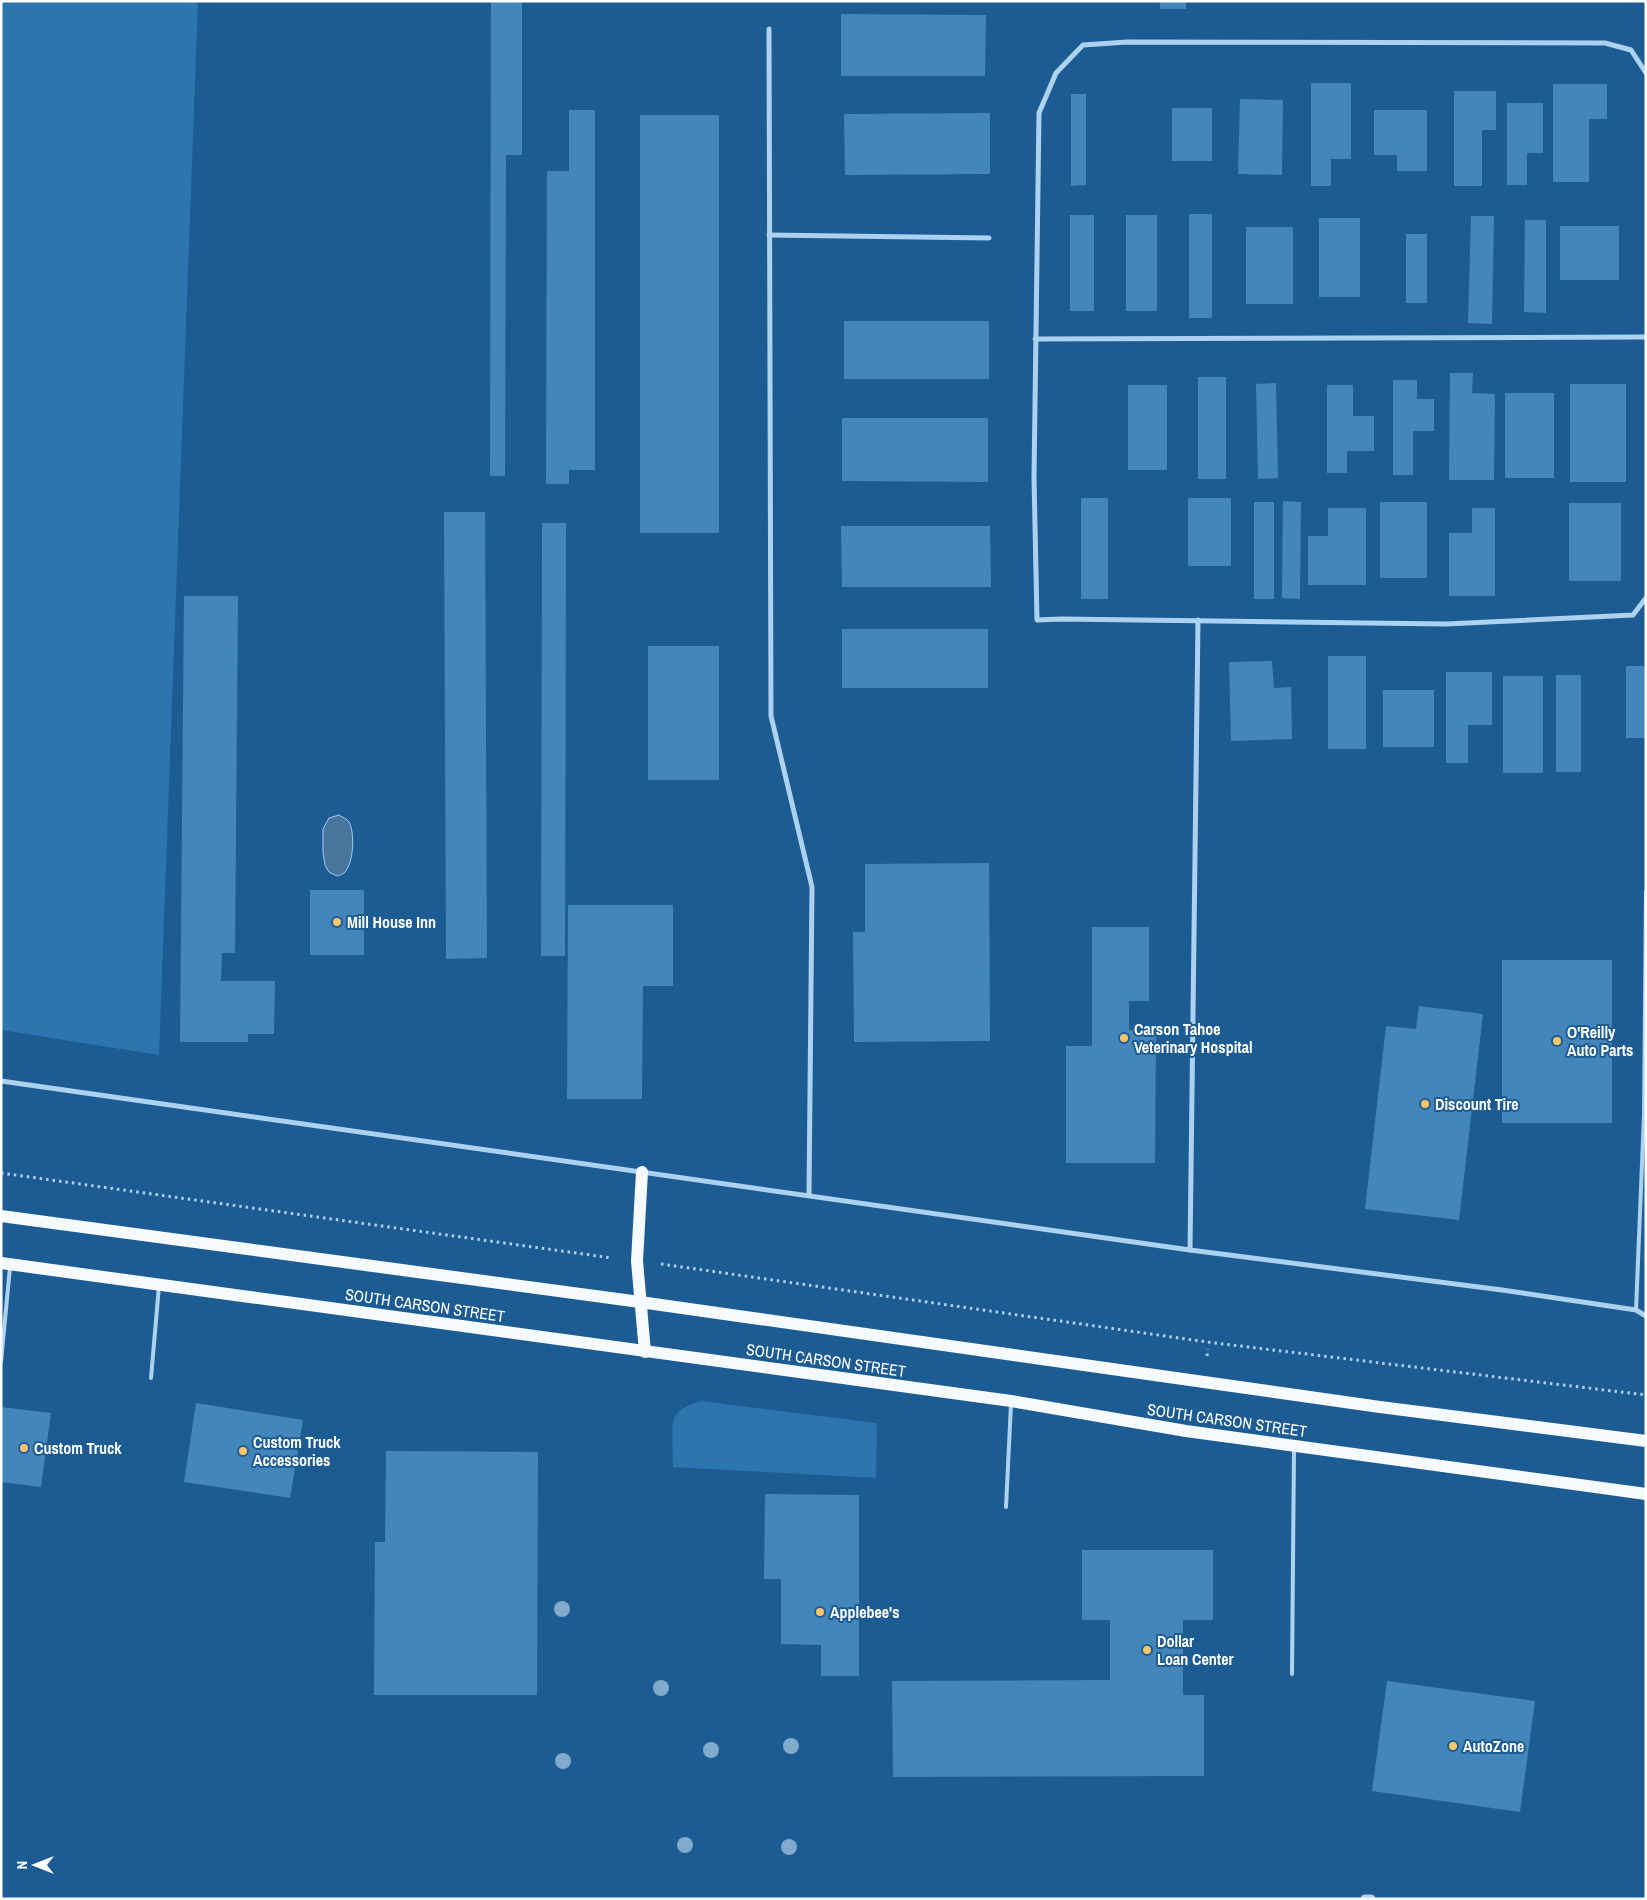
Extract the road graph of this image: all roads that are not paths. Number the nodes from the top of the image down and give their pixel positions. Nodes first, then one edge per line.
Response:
1 (769, 29) dead end
2 (1646, 72) edge
3 (770, 235) junction
4 (989, 238) dead end
5 (1646, 338) edge
6 (1036, 339) junction
7 (1646, 598) edge
8 (1198, 620) junction
9 (1646, 892) edge
10 (1, 1081) edge
11 (642, 1172) junction
12 (809, 1196) junction
13 (1, 1216) edge
14 (1190, 1250) junction
15 (6, 1264) edge
16 (159, 1285) junction
17 (640, 1302) junction
18 (1636, 1310) junction
19 (1646, 1316) edge
20 (645, 1352) junction
21 (1, 1362) edge
22 (151, 1378) dead end
23 (1011, 1401) junction
24 (1646, 1441) edge
25 (1294, 1446) junction
26 (1646, 1494) edge
27 (1006, 1507) dead end
28 (1292, 1674) dead end
29 (1365, 1899) edge
30 (1371, 1899) edge

1 - 3 street
2 - 6 street
3 - 4 street
3 - 12 street
5 - 6 street
6 - 8 street
7 - 8 street
8 - 14 street
9 - 18 lane
10 - 11 street
11 - 12 street
11 - 17 main road
12 - 14 street
13 - 17 main road, SOUTH CARSON STREET
14 - 18 street
15 - 16 main road, SOUTH CARSON STREET
15 - 21 lane
16 - 20 main road, SOUTH CARSON STREET
16 - 22 lane
17 - 20 main road
17 - 24 main road, SOUTH CARSON STREET
18 - 19 street
20 - 23 main road, SOUTH CARSON STREET
23 - 25 main road, SOUTH CARSON STREET
23 - 27 lane
25 - 26 main road, SOUTH CARSON STREET
25 - 28 lane
29 - 30 street

